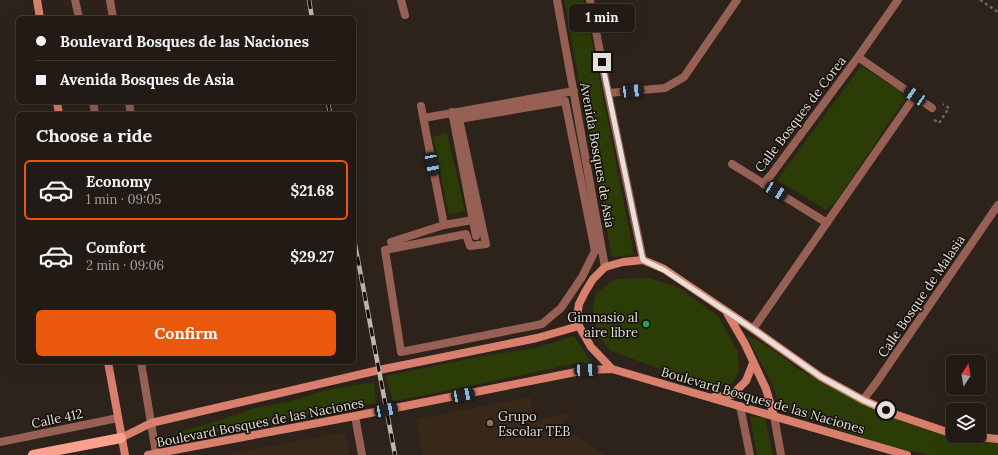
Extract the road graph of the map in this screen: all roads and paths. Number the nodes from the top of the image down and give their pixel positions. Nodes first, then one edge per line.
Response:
1 (37, 0) edge
2 (76, 0) edge
3 (110, 0) edge
4 (401, 0) edge
5 (557, 0) edge
6 (590, 0) edge
7 (737, 0) edge
8 (898, 0) edge
9 (980, 0) edge
10 (998, 12) edge
11 (405, 15) dead end
12 (40, 16) edge
13 (79, 16) edge
14 (113, 16) edge
15 (858, 57) junction
16 (574, 91) junction
17 (608, 93) junction
18 (915, 96) junction
19 (565, 101) joint
20 (943, 104) dead end
21 (421, 106) dead end
22 (932, 108) dead end
23 (452, 112) junction
24 (928, 116) dead end
25 (424, 118) junction
26 (732, 164) dead end
27 (763, 184) junction
28 (998, 205) edge
29 (473, 220) junction
30 (827, 223) junction
31 (444, 225) junction
32 (476, 236) dead end
33 (391, 242) dead end
34 (643, 260) junction
35 (606, 267) junction
36 (726, 312) junction
37 (579, 326) junction
38 (753, 329) junction
39 (753, 363) junction
40 (108, 364) edge
41 (141, 364) edge
42 (612, 369) junction
43 (711, 398) junction
44 (863, 400) junction
45 (740, 406) junction
46 (355, 416) junction
47 (774, 416) junction
48 (118, 418) junction
49 (151, 423) junction
50 (946, 432) edge
51 (121, 438) junction
52 (986, 438) edge
53 (998, 439) edge
54 (0, 442) edge
55 (152, 454) edge
56 (33, 455) edge
57 (125, 455) edge
58 (362, 455) edge
59 (750, 455) edge
60 (781, 455) edge
61 (907, 455) edge

1 - 12 street
2 - 13 street
3 - 14 street
4 - 11 street
5 - 16 street, Avenida Bosques de Asia
6 - 17 street, Avenida Bosques de Asia
7 - 17 street
8 - 15 street, Calle Bosques de Corea
9 - 10 path
15 - 18 street, Calle Bosques de Corea
15 - 27 street, Calle Bosques de Corea
16 - 23 street
16 - 35 street, Avenida Bosques de Asia
17 - 34 street, Avenida Bosques de Asia
18 - 22 street, Calle Bosques de Corea
18 - 30 street
19 - 19 street
20 - 24 path
21 - 25 street
23 - 25 street
23 - 29 street
25 - 31 street
26 - 27 street
27 - 30 street, Calle Bosques de Corea
28 - 44 street, Calle Bosque de Malasia
29 - 31 street
29 - 32 street
30 - 38 street
31 - 33 street
34 - 35 street
34 - 36 street, Boulevard Bosques de las Naciones
35 - 37 street
36 - 38 street, Boulevard Bosques de las Naciones
36 - 39 street
37 - 42 street
37 - 49 street, Boulevard Bosques de las Naciones
38 - 44 street, Boulevard Bosques de las Naciones
39 - 43 street
39 - 47 street
40 - 48 street
41 - 49 street
42 - 43 street, Boulevard Bosques de las Naciones
42 - 46 street, Boulevard Bosques de las Naciones
43 - 45 street, Boulevard Bosques de las Naciones
44 - 50 street, Boulevard Bosques de las Naciones
45 - 47 street, Boulevard Bosques de las Naciones
45 - 59 street
46 - 55 street, Boulevard Bosques de las Naciones
46 - 58 street
47 - 60 street
47 - 61 street, Boulevard Bosques de las Naciones
48 - 51 street
48 - 54 street, Calle 412
49 - 51 street, Boulevard Bosques de las Naciones
49 - 55 street
51 - 56 main road
51 - 57 street
52 - 53 street

